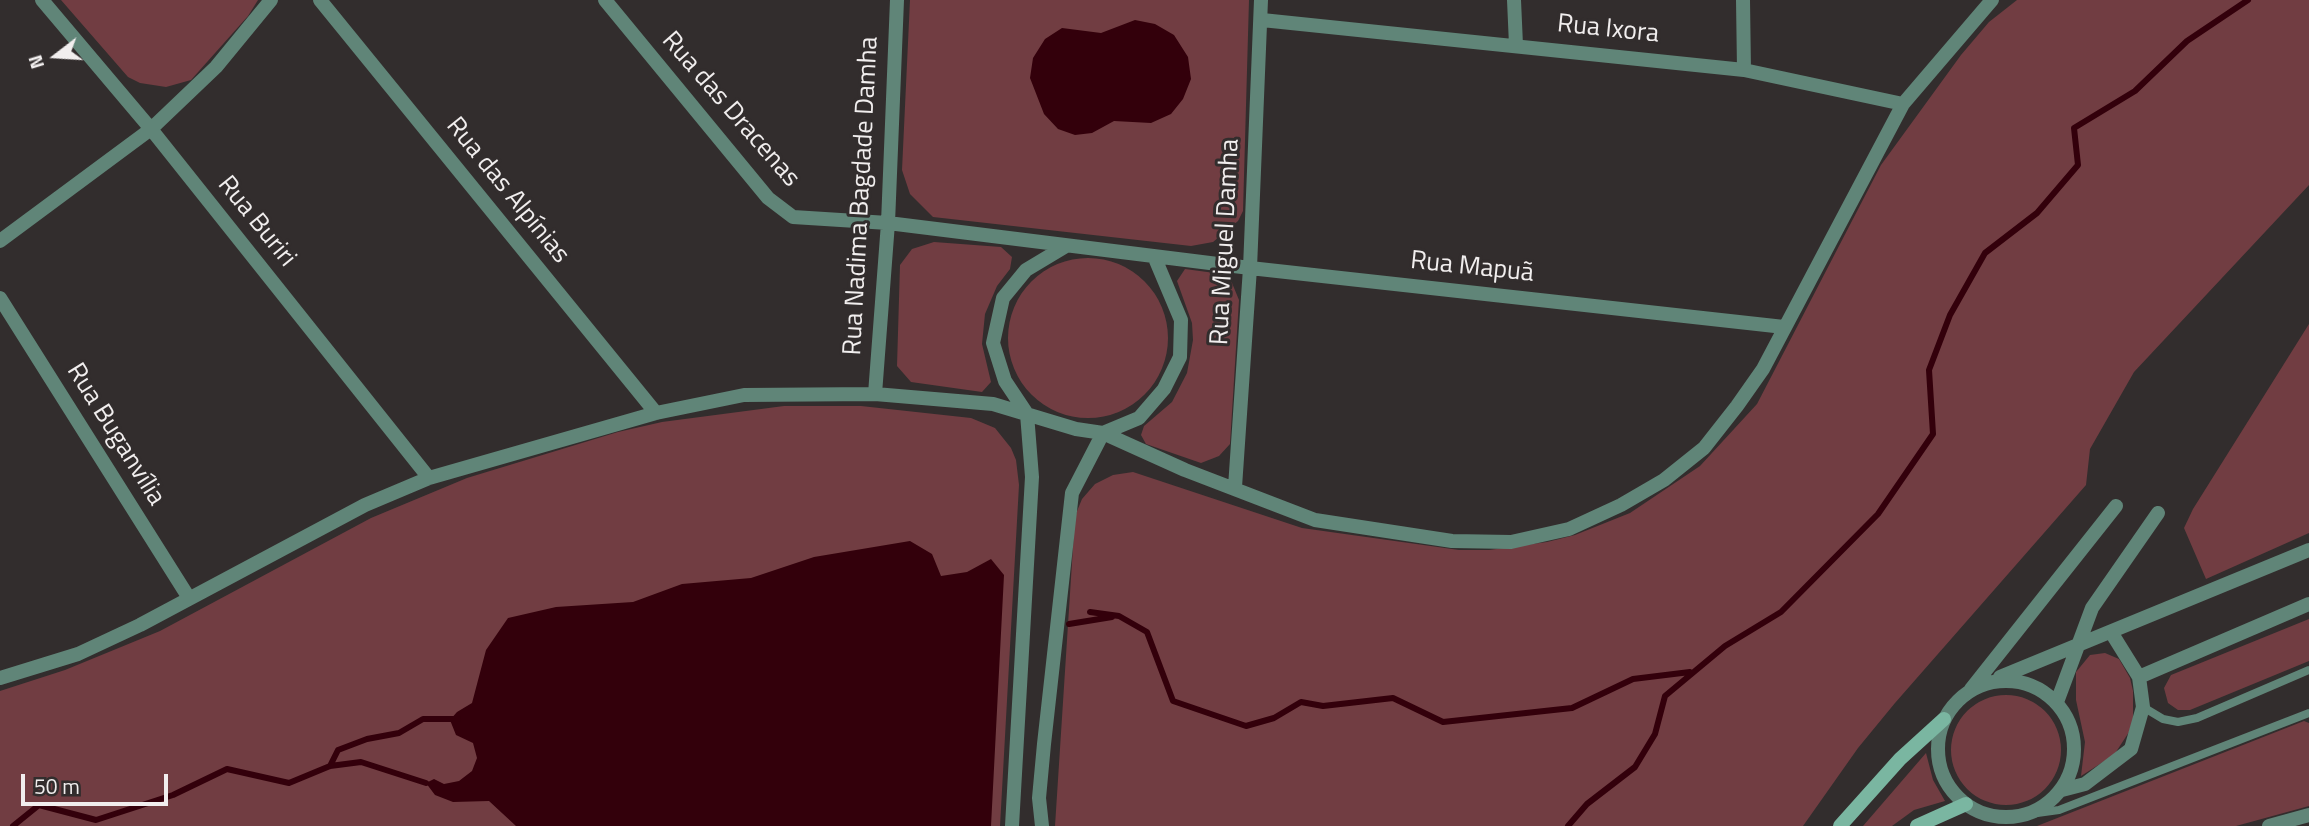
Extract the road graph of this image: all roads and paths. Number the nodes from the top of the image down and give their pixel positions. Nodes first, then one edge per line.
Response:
1 (42, 0) edge
2 (271, 0) edge
3 (320, 0) edge
4 (605, 0) edge
5 (897, 0) edge
6 (1261, 0) edge
7 (1514, 0) edge
8 (1743, 0) edge
9 (1992, 0) edge
10 (1262, 20) junction
11 (1516, 45) junction
12 (1744, 70) junction
13 (1903, 104) junction
14 (151, 129) junction
15 (888, 223) junction
16 (0, 241) edge
17 (1066, 246) junction
18 (1154, 256) junction
19 (1250, 268) junction
20 (0, 298) edge
21 (1784, 327) junction
22 (875, 394) junction
23 (656, 413) junction
24 (1027, 414) junction
25 (1103, 433) junction
26 (429, 478) junction
27 (1235, 487) junction
28 (2116, 506) dead end
29 (2158, 513) dead end
30 (2309, 550) edge
31 (189, 598) junction
32 (2309, 604) edge
33 (2111, 632) junction
34 (2078, 646) junction
35 (2309, 670) edge
36 (2139, 677) junction
37 (0, 678) edge
38 (1976, 687) junction
39 (2057, 702) junction
40 (2143, 707) junction
41 (2309, 713) edge
42 (1944, 719) junction
43 (2062, 790) junction
44 (1966, 804) junction
45 (2030, 814) junction
46 (2309, 815) edge
47 (1013, 826) edge
48 (1042, 826) edge
49 (1840, 826) edge
50 (1917, 826) edge
51 (2269, 826) edge

1 - 14 street, Rua Buriri
2 - 14 street
3 - 23 street, Rua das Alpínias
4 - 15 street, Rua das Dracenas
5 - 15 street, Rua Nadima Bagdade Damha
6 - 10 street, Rua Miguel Damha
7 - 11 street
8 - 12 street
9 - 13 street
10 - 11 street, Rua Ixora
10 - 19 street, Rua Miguel Damha
11 - 12 street, Rua Ixora
12 - 13 street, Rua Ixora
13 - 21 street
14 - 16 street
14 - 26 street, Rua Buriri
15 - 17 street
15 - 22 street, Rua Nadima Bagdade Damha
17 - 18 street
17 - 24 street
18 - 19 street, Rua Mapuã
18 - 25 street
19 - 21 street, Rua Mapuã
19 - 27 street, Rua Miguel Damha
20 - 31 street, Rua Buganvília
21 - 27 street
22 - 23 street
22 - 24 street
23 - 26 street
24 - 25 street
24 - 47 street
25 - 27 street
25 - 48 street
26 - 31 street
28 - 38 street
29 - 34 street
30 - 33 street
31 - 37 street
32 - 36 street
33 - 34 street
33 - 36 street
34 - 38 street
34 - 39 street
35 - 40 lane
36 - 40 street
38 - 39 street
38 - 42 street
39 - 43 street
40 - 43 street
41 - 45 lane
42 - 44 street
42 - 49 street
43 - 45 street
44 - 45 street
44 - 50 street
46 - 51 street

